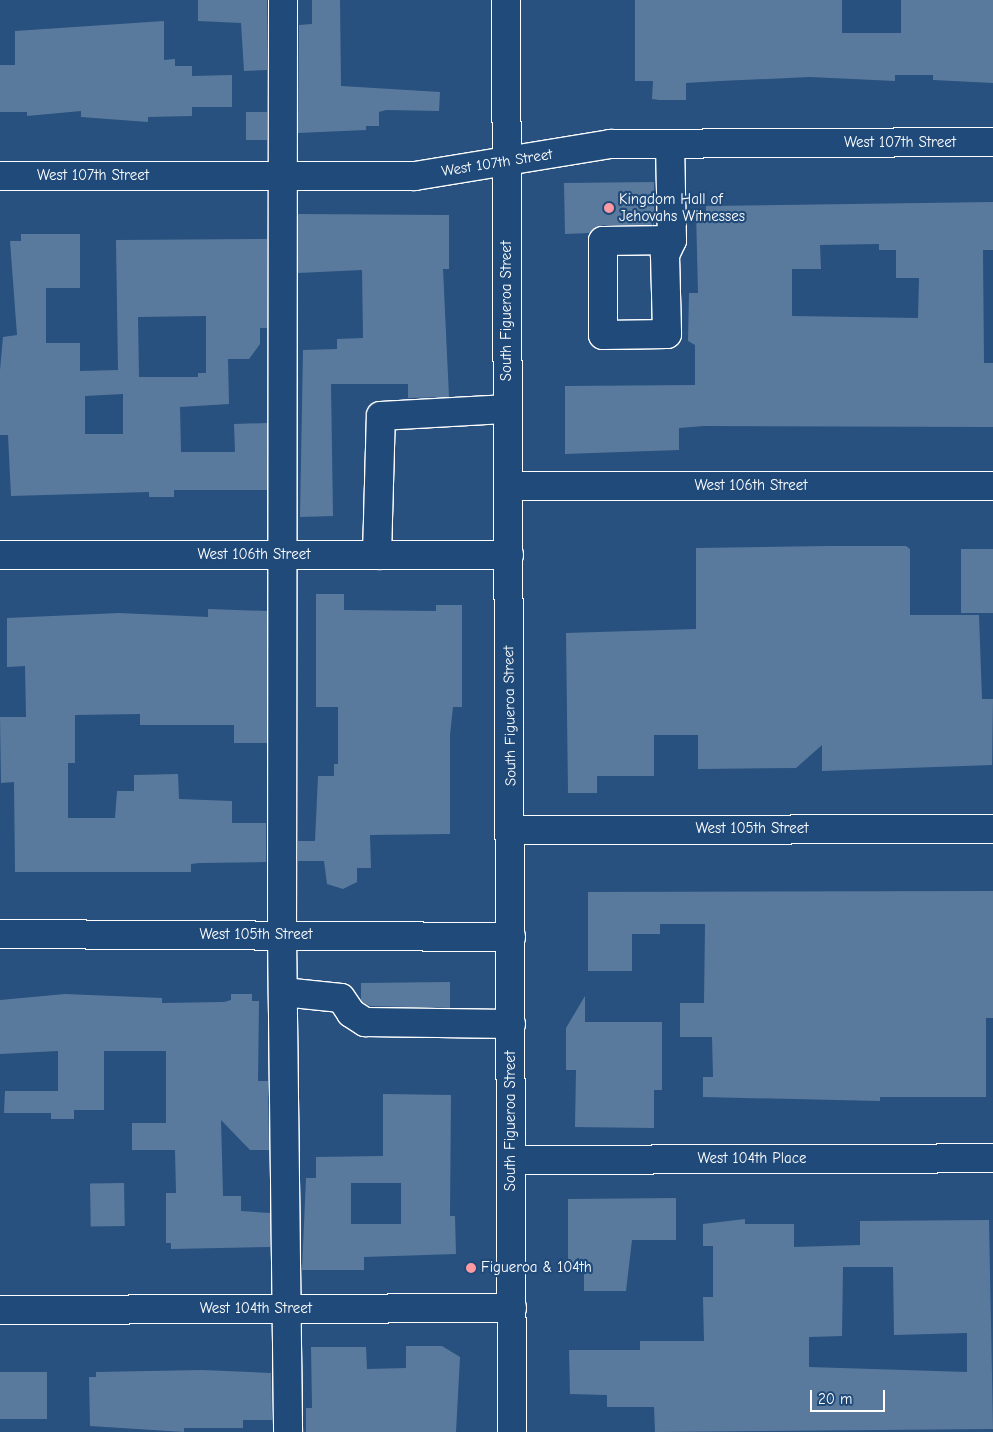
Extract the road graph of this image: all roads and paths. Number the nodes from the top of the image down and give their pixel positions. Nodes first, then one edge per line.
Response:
1 (283, 0) edge
2 (506, 0) edge
3 (993, 142) edge
4 (670, 144) junction
5 (507, 162) junction
6 (0, 176) edge
7 (285, 176) junction
8 (672, 240) dead end
9 (508, 409) junction
10 (508, 486) junction
11 (993, 486) edge
12 (0, 555) edge
13 (281, 555) junction
14 (377, 555) junction
15 (508, 555) junction
16 (993, 829) edge
17 (511, 830) junction
18 (0, 934) edge
19 (282, 934) junction
20 (511, 937) junction
21 (283, 992) junction
22 (511, 1024) junction
23 (993, 1158) edge
24 (511, 1160) junction
25 (512, 1308) junction
26 (289, 1309) junction
27 (0, 1310) edge
28 (288, 1432) edge
29 (512, 1432) edge

1 - 7 street
2 - 5 street, South Figueroa Street
3 - 4 street, West 107th Street
4 - 5 street, West 107th Street
4 - 8 street
5 - 7 street, West 107th Street
5 - 9 street, South Figueroa Street
6 - 7 street, West 107th Street
7 - 13 street
9 - 10 street, South Figueroa Street
9 - 14 street
10 - 11 street, West 106th Street
10 - 15 street, South Figueroa Street
12 - 13 street, West 106th Street
13 - 14 street, West 106th Street
13 - 19 street
14 - 15 street, West 106th Street
15 - 17 street, South Figueroa Street
16 - 17 street, West 105th Street
17 - 20 street, South Figueroa Street
18 - 19 street, West 105th Street
19 - 20 street, West 105th Street
19 - 21 street
20 - 22 street, South Figueroa Street
21 - 22 street
21 - 26 street
22 - 24 street, South Figueroa Street
23 - 24 street, West 104th Place
24 - 25 street, South Figueroa Street
25 - 26 street, West 104th Street
25 - 29 street, South Figueroa Street
26 - 27 street, West 104th Street
26 - 28 street

